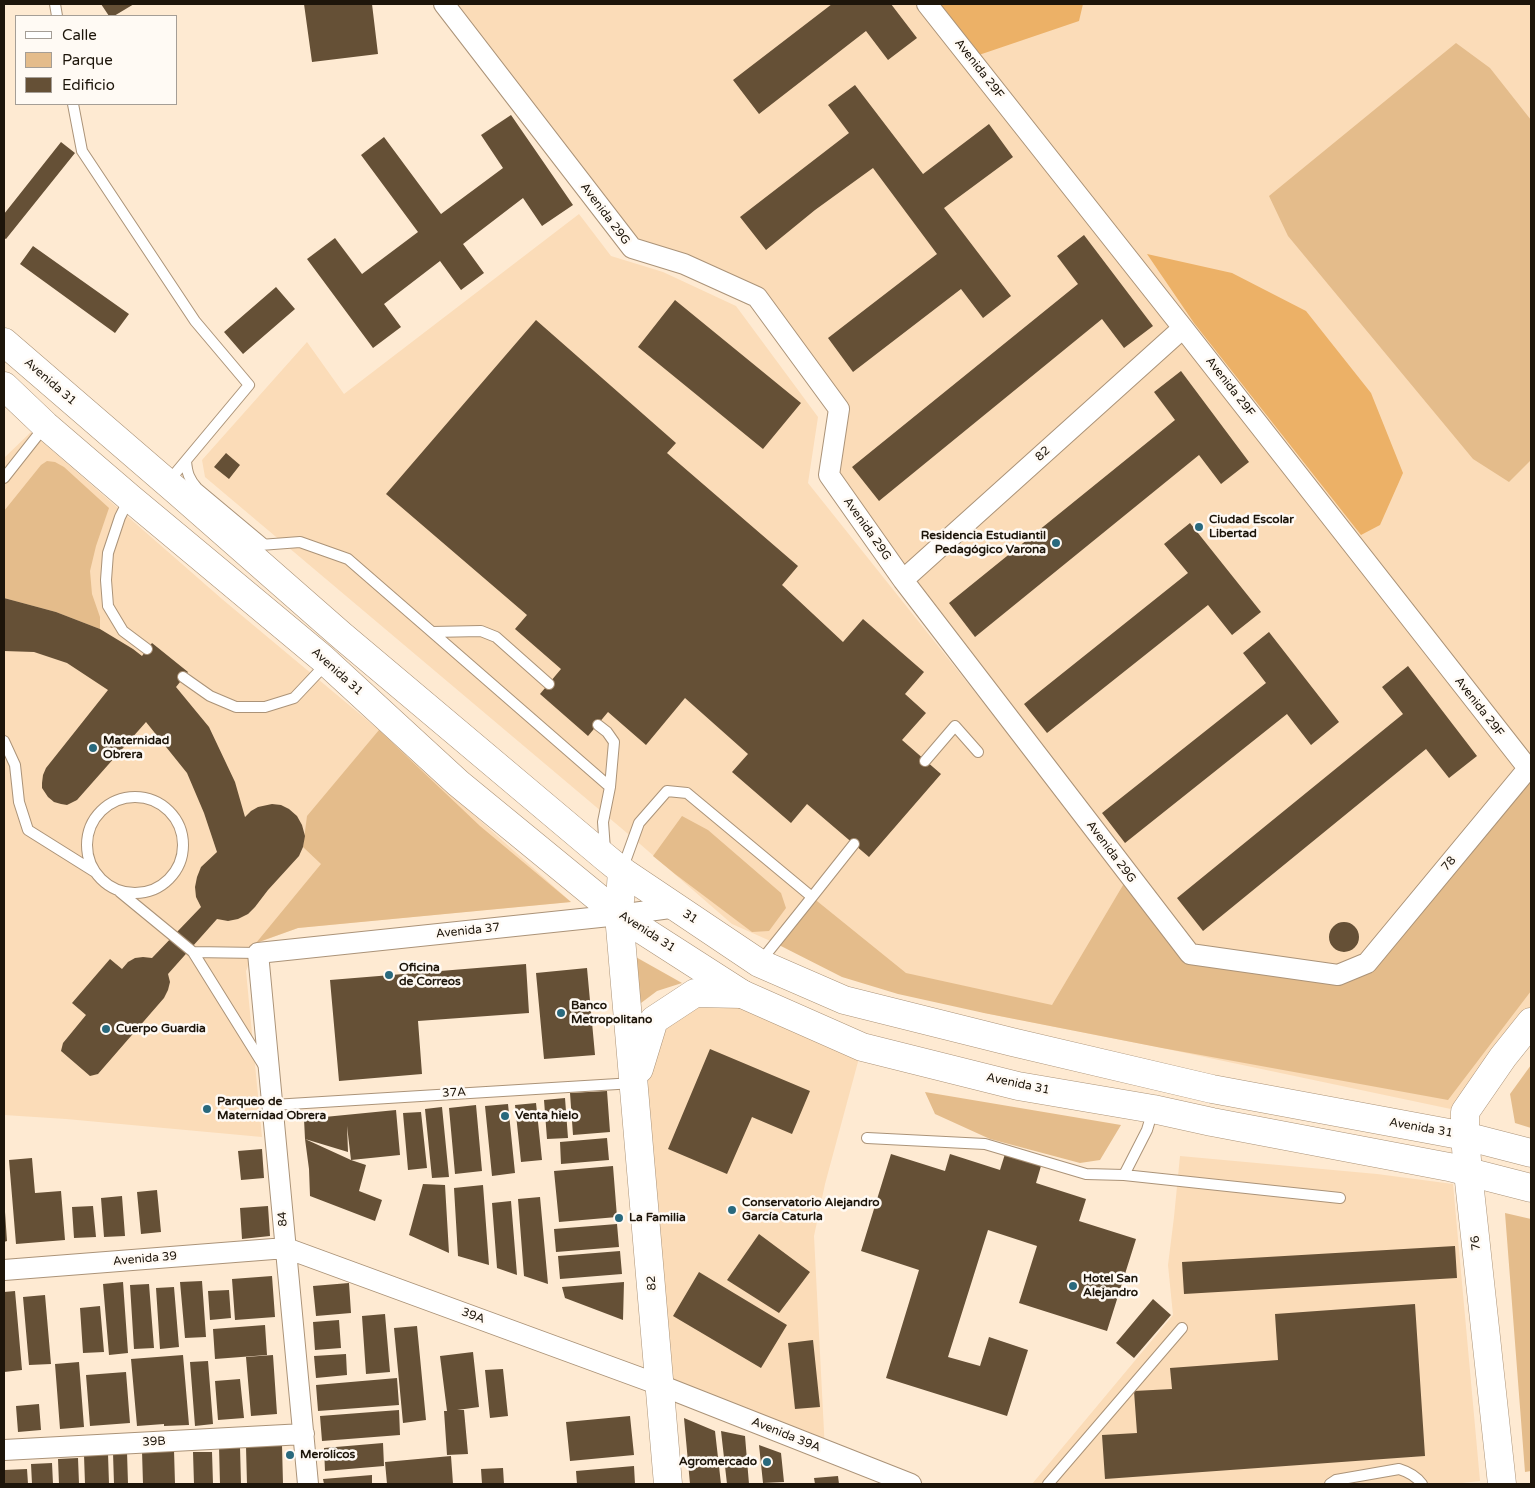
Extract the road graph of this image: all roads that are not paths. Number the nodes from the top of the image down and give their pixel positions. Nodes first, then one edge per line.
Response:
1 (444, 4) edge
2 (927, 4) edge
3 (74, 105) edge
4 (1184, 328) junction
5 (4, 342) edge
6 (4, 386) edge
7 (46, 425) junction
8 (186, 460) junction
9 (4, 478) edge
10 (168, 483) junction
11 (130, 498) junction
12 (252, 545) junction
13 (903, 580) junction
14 (432, 632) junction
15 (147, 650) dead end
16 (327, 663) junction
17 (183, 677) dead end
18 (549, 684) dead end
19 (598, 725) dead end
20 (4, 741) edge
21 (978, 752) dead end
22 (926, 761) dead end
23 (1530, 769) edge
24 (610, 787) junction
25 (854, 844) dead end
26 (614, 864) junction
27 (95, 872) junction
28 (119, 891) junction
29 (812, 896) junction
30 (677, 908) junction
31 (619, 915) junction
32 (193, 952) junction
33 (258, 953) junction
34 (759, 963) junction
35 (1367, 963) joint
36 (742, 994) junction
37 (1531, 1022) edge
38 (270, 1075) junction
39 (635, 1083) junction
40 (273, 1104) junction
41 (1153, 1109) junction
42 (1465, 1136) junction
43 (867, 1138) dead end
44 (1531, 1153) edge
45 (1459, 1170) junction
46 (1124, 1175) junction
47 (1531, 1188) edge
48 (1340, 1198) dead end
49 (286, 1248) junction
50 (4, 1270) edge
51 (1182, 1328) dead end
52 (660, 1385) junction
53 (304, 1434) junction
54 (4, 1450) edge
55 (308, 1484) edge
56 (668, 1484) edge
57 (911, 1484) edge
58 (1048, 1484) edge
59 (1330, 1484) edge
60 (1422, 1484) edge
61 (1502, 1484) edge

1 - 13 street, Avenida 29G
2 - 4 street, Avenida 29F
3 - 8 lane
4 - 13 street, 82
4 - 23 street, Avenida 29F
5 - 10 main road, Avenida 31
6 - 7 main road, Avenida 31
7 - 9 lane
7 - 11 main road, Avenida 31
8 - 10 lane
8 - 12 lane
10 - 12 main road, Avenida 31
11 - 15 lane
11 - 16 main road, Avenida 31
12 - 14 lane
12 - 26 main road, Avenida 31
13 - 35 street, Avenida 29G
14 - 18 lane
14 - 24 lane
16 - 17 lane
16 - 31 main road, Avenida 31
19 - 24 lane
20 - 27 lane
21 - 22 lane
23 - 35 street, 78
24 - 26 lane
25 - 29 lane
26 - 29 lane
26 - 30 main road, 31
26 - 31 main road, 82
27 - 28 lane
27 - 28 lane
28 - 32 lane
29 - 34 lane
30 - 31 street, Avenida 37
30 - 34 main road, 31
31 - 33 street, Avenida 37
31 - 36 main road, Avenida 31
31 - 39 main road, 82
32 - 33 lane
32 - 38 lane
33 - 38 street, 84
34 - 42 main road, Avenida 31
36 - 39 main road, 82
36 - 41 main road, Avenida 31
37 - 42 main road, 76
38 - 40 street, 84
39 - 40 lane, 37A
39 - 52 main road, 82
40 - 49 street, 84
41 - 45 main road, Avenida 31
41 - 46 lane
42 - 44 main road, Avenida 31
42 - 45 main road, 76
43 - 46 lane
45 - 47 main road, Avenida 31
45 - 61 main road, 76
46 - 48 lane
49 - 50 street, Avenida 39
49 - 52 street, 39A
49 - 53 street, 84
51 - 58 lane
52 - 56 main road, 82
52 - 57 street, Avenida 39A
53 - 54 street, 39B
53 - 55 street, 84
59 - 60 lane

